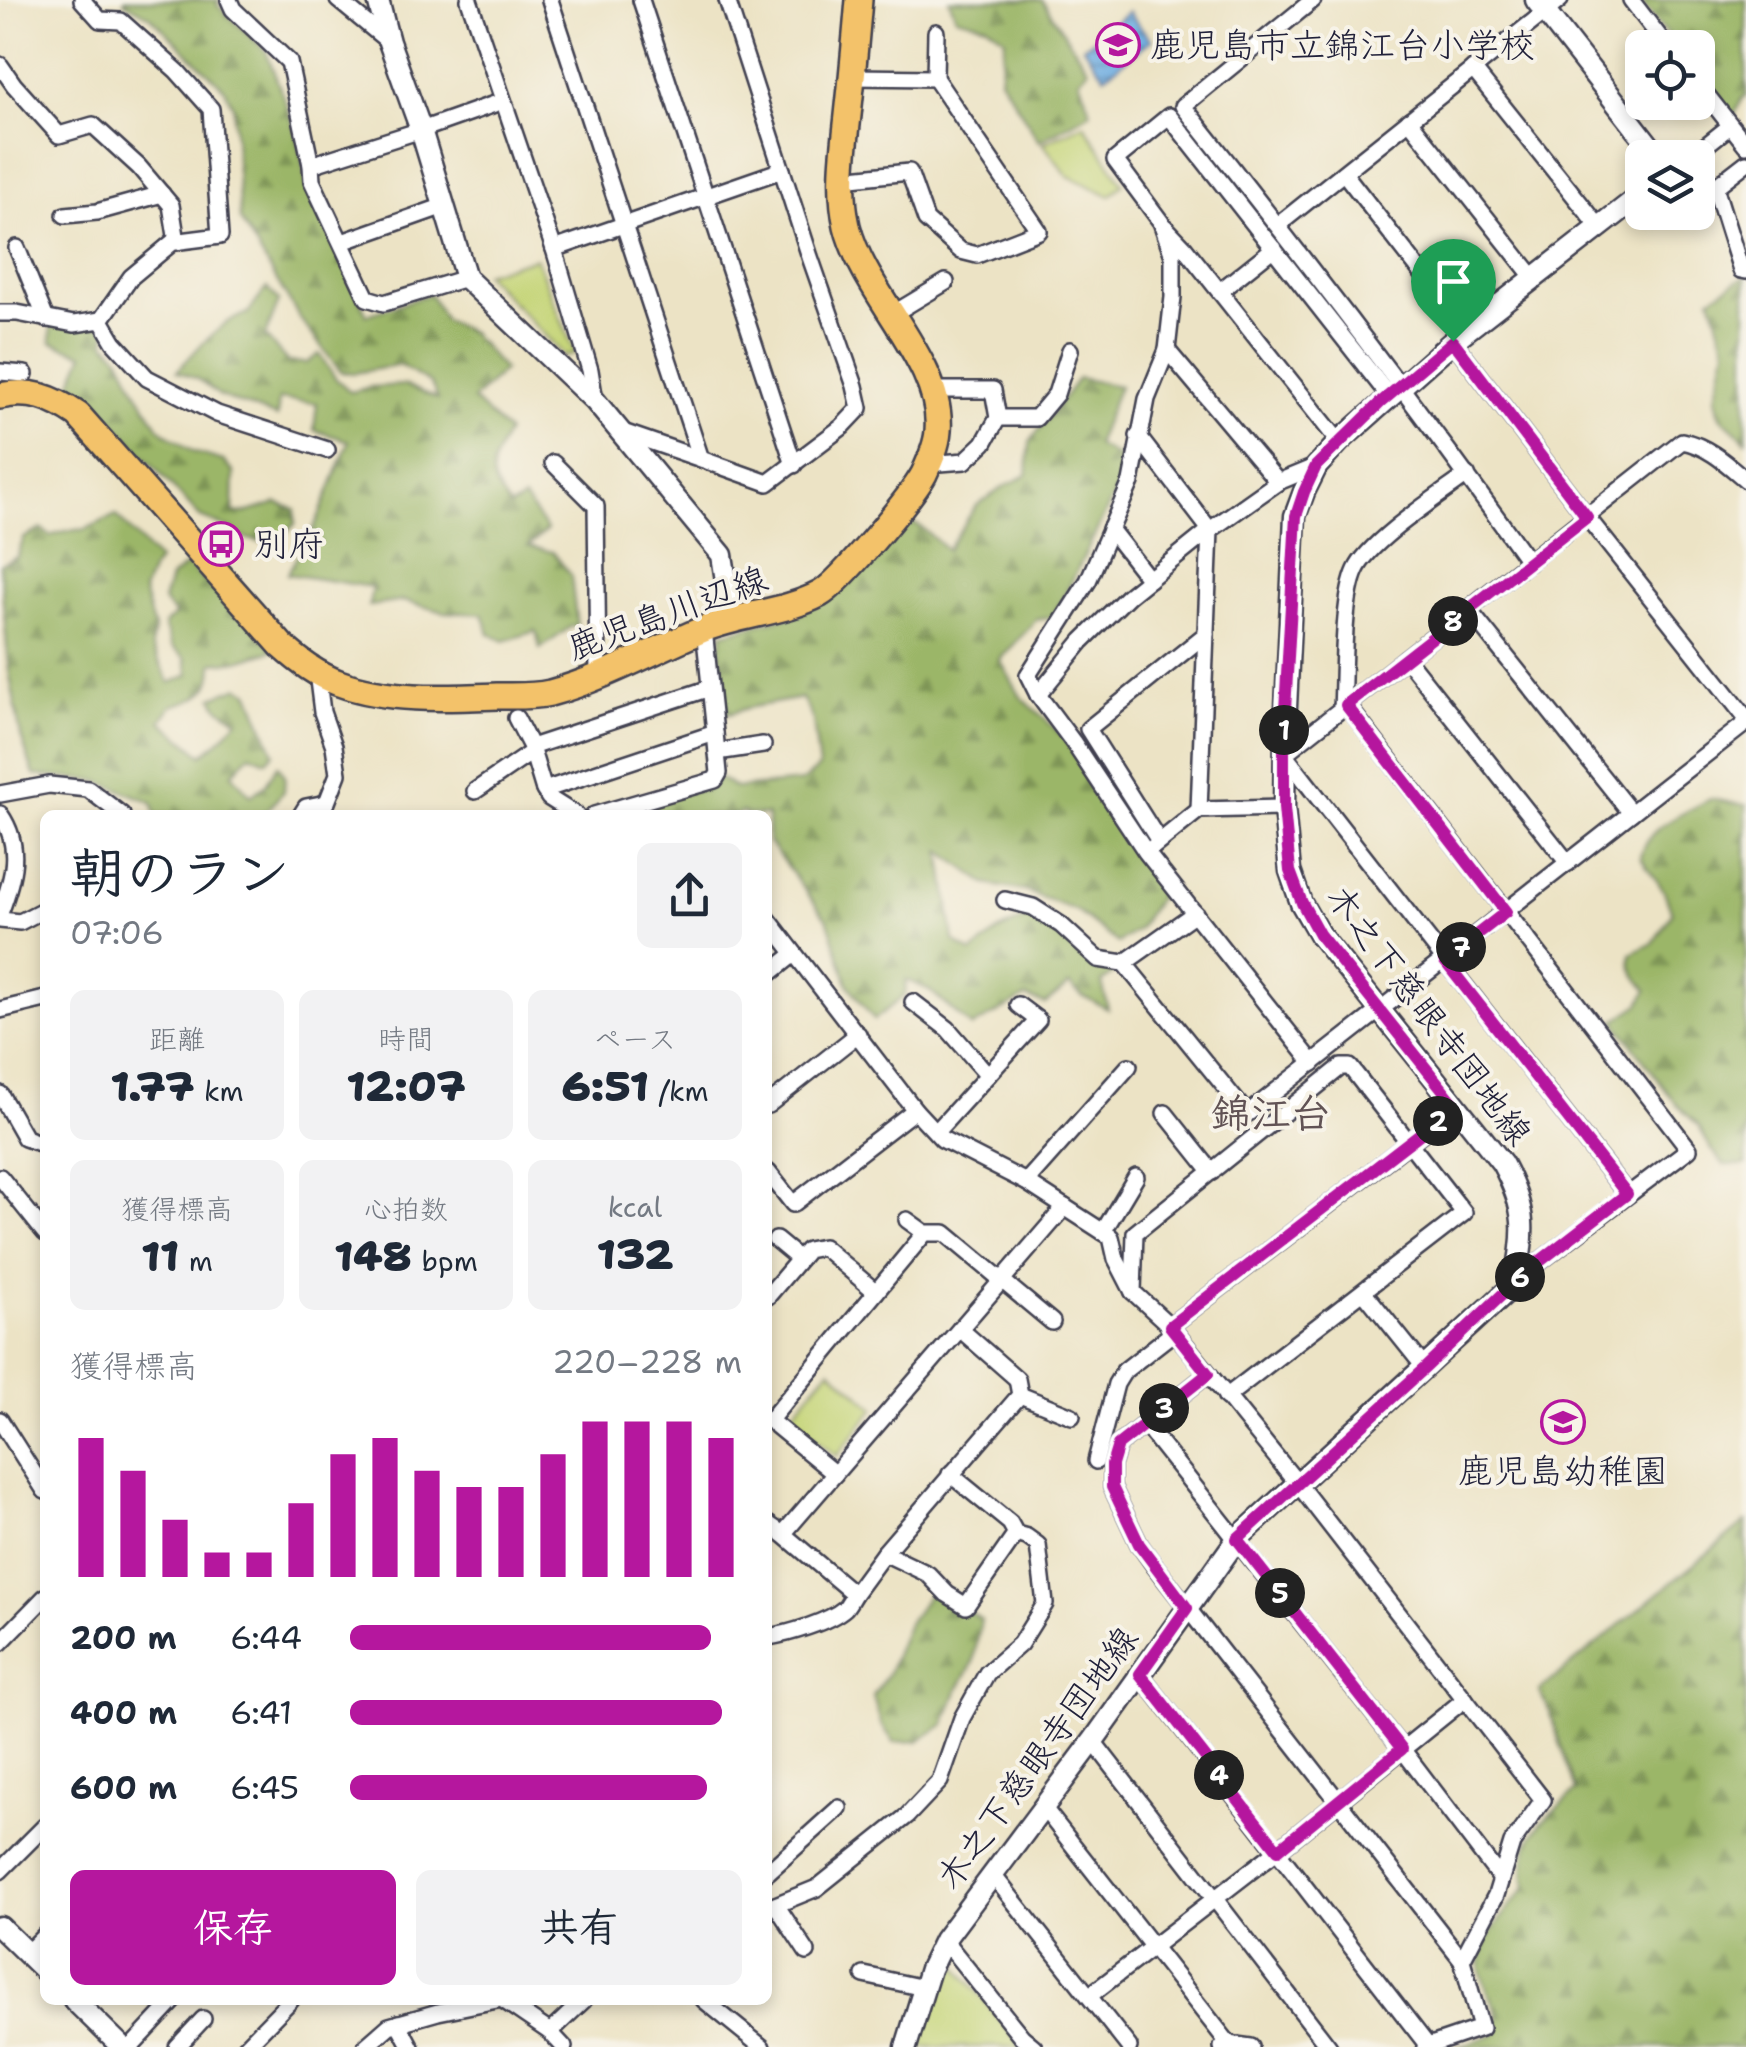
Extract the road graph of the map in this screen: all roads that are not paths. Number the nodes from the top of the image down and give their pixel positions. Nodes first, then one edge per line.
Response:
1 (82, 0) edge
2 (229, 0) edge
3 (338, 0) edge
4 (378, 0) edge
5 (469, 0) edge
6 (550, 0) edge
7 (640, 0) edge
8 (726, 0) edge
9 (859, 0) edge
10 (1314, 0) edge
11 (1631, 0) edge
12 (1547, 4) edge
13 (1654, 30) edge
14 (936, 32) dead end
15 (389, 42) junction
16 (0, 65) edge
17 (1473, 69) junction
18 (852, 77) junction
19 (935, 78) junction
20 (503, 100) junction
21 (1715, 106) edge
22 (1410, 120) junction
23 (1730, 126) junction
24 (421, 130) junction
25 (1647, 140) edge
26 (1712, 140) edge
27 (1746, 145) edge
28 (1746, 163) edge
29 (311, 165) junction
30 (782, 170) junction
31 (1344, 173) junction
32 (842, 179) junction
33 (162, 194) junction
34 (706, 197) junction
35 (444, 206) junction
36 (1625, 208) edge
37 (65, 214) dead end
38 (1160, 222) junction
39 (626, 224) junction
40 (1278, 225) junction
41 (1600, 228) junction
42 (177, 242) junction
43 (342, 242) junction
44 (16, 248) dead end
45 (1274, 248) junction
46 (554, 249) junction
47 (1746, 271) edge
48 (466, 278) junction
49 (1534, 278) junction
50 (946, 282) dead end
51 (1220, 292) junction
52 (0, 313) edge
53 (891, 316) junction
54 (46, 319) junction
55 (101, 320) junction
56 (1460, 336) junction
57 (1070, 350) dead end
58 (1167, 350) junction
59 (0, 372) edge
60 (25, 374) dead end
61 (932, 390) junction
62 (1394, 391) junction
63 (0, 396) edge
64 (595, 402) junction
65 (998, 418) junction
66 (619, 431) junction
67 (1138, 436) junction
68 (1339, 442) junction
69 (327, 450) dead end
70 (702, 459) junction
71 (553, 463) dead end
72 (928, 464) junction
73 (794, 465) junction
74 (1316, 466) junction
75 (1467, 475) junction
76 (1746, 480) edge
77 (1278, 482) junction
78 (1587, 517) junction
79 (1110, 529) junction
80 (1210, 530) junction
81 (1529, 562) junction
82 (1149, 578) junction
83 (1468, 609) junction
84 (732, 619) junction
85 (704, 629) junction
86 (1206, 634) junction
87 (1406, 658) junction
88 (316, 672) junction
89 (598, 674) junction
90 (710, 688) junction
91 (1038, 695) junction
92 (1344, 707) junction
93 (516, 718) dead end
94 (1746, 721) edge
95 (716, 733) junction
96 (764, 744) dead end
97 (532, 750) junction
98 (718, 752) junction
99 (1284, 754) junction
100 (544, 790) junction
101 (475, 791) dead end
102 (0, 794) edge
103 (1284, 808) junction
104 (324, 809) edge
105 (116, 810) edge
106 (568, 810) edge
107 (611, 810) edge
108 (1199, 810) junction
109 (0, 814) edge
110 (1631, 814) junction
111 (1160, 841) junction
112 (1146, 852) junction
113 (1568, 863) junction
114 (1005, 900) dead end
115 (40, 912) edge
116 (1506, 912) junction
117 (1194, 913) junction
118 (0, 917) edge
119 (772, 924) edge
120 (794, 954) junction
121 (1444, 960) junction
122 (1124, 963) junction
123 (772, 972) edge
124 (40, 1000) edge
125 (914, 1002) dead end
126 (1018, 1005) dead end
127 (0, 1010) edge
128 (1380, 1012) junction
129 (858, 1034) junction
130 (1313, 1063) junction
131 (1129, 1066) dead end
132 (988, 1076) junction
133 (0, 1094) edge
134 (772, 1101) edge
135 (1456, 1106) junction
136 (916, 1110) junction
137 (1165, 1113) dead end
138 (936, 1132) junction
139 (40, 1143) edge
140 (1409, 1144) junction
141 (1212, 1172) junction
142 (0, 1177) edge
143 (772, 1177) edge
144 (1136, 1177) dead end
145 (1026, 1182) junction
146 (1627, 1194) junction
147 (1065, 1208) junction
148 (908, 1220) dead end
149 (40, 1227) edge
150 (1103, 1232) junction
151 (926, 1233) junction
152 (776, 1240) dead end
153 (799, 1259) junction
154 (1002, 1280) junction
155 (1515, 1284) junction
156 (772, 1291) edge
157 (876, 1292) junction
158 (1133, 1292) junction
159 (1364, 1292) junction
160 (1052, 1322) dead end
161 (960, 1329) junction
162 (1172, 1329) junction
163 (1425, 1368) junction
164 (1208, 1374) junction
165 (1020, 1395) junction
166 (1226, 1397) junction
167 (772, 1415) edge
168 (1072, 1416) dead end
169 (0, 1420) edge
170 (772, 1423) edge
171 (1144, 1423) junction
172 (1096, 1461) dead end
173 (834, 1474) junction
174 (950, 1474) junction
175 (40, 1483) edge
176 (1298, 1484) junction
177 (772, 1527) edge
178 (783, 1534) junction
179 (1016, 1534) junction
180 (1237, 1539) junction
181 (884, 1553) junction
182 (854, 1594) junction
183 (40, 1602) edge
184 (1187, 1608) junction
185 (772, 1636) edge
186 (0, 1643) edge
187 (1140, 1674) junction
188 (1466, 1699) junction
189 (1092, 1741) junction
190 (1402, 1749) junction
191 (1339, 1800) junction
192 (1043, 1807) junction
193 (839, 1808) dead end
194 (40, 1831) edge
195 (1278, 1850) junction
196 (772, 1868) edge
197 (0, 1871) edge
198 (994, 1875) junction
199 (1502, 1879) junction
200 (1215, 1897) junction
201 (772, 1907) edge
202 (0, 1927) edge
203 (40, 1940) edge
204 (944, 1940) junction
205 (1152, 1947) junction
206 (807, 1952) dead end
207 (27, 1954) junction
208 (1462, 1960) junction
209 (40, 1966) edge
210 (864, 1975) dead end
211 (924, 1988) junction
212 (1089, 1996) junction
213 (79, 2005) edge
214 (170, 2005) edge
215 (287, 2005) edge
216 (478, 2005) edge
217 (508, 2005) edge
218 (579, 2005) edge
219 (710, 2005) edge
220 (203, 2019) dead end
221 (398, 2023) junction
222 (550, 2032) junction
223 (1226, 2045) edge
224 (122, 2047) edge
225 (131, 2047) edge
226 (177, 2047) edge
227 (245, 2047) edge
228 (365, 2047) edge
229 (412, 2047) edge
230 (564, 2047) edge
231 (762, 2047) edge
232 (906, 2047) edge
233 (1034, 2047) edge
234 (1128, 2047) edge
235 (1250, 2047) edge
236 (1330, 2047) edge
237 (1427, 2047) edge

1 - 42 street
2 - 29 street
3 - 15 street
4 - 15 street
5 - 20 street
6 - 39 street
7 - 34 street
8 - 30 street
9 - 18 main road, 鹿児島川辺線
10 - 40 street
11 - 13 street
12 - 17 street
12 - 25 street
14 - 19 street
15 - 24 street
16 - 33 street
17 - 22 street
17 - 41 street
18 - 19 street
18 - 32 main road, 鹿児島川辺線
19 - 32 street
20 - 24 street
20 - 46 street
21 - 23 street
22 - 31 street
22 - 49 street
23 - 26 street
23 - 27 street
24 - 29 street
24 - 35 street
28 - 47 street
29 - 43 street
30 - 34 street
30 - 73 street
31 - 40 street
31 - 56 street
32 - 53 main road, 鹿児島川辺線
33 - 37 street
33 - 42 street
34 - 39 street
34 - 73 street
35 - 43 street
35 - 48 street
36 - 41 street, 木之下慈眼寺団地線
38 - 45 street
38 - 51 street
38 - 58 street
39 - 46 street
39 - 70 street
40 - 62 street
41 - 49 street, 木之下慈眼寺団地線
42 - 55 street
43 - 48 street
44 - 54 street
45 - 51 street
45 - 62 street
46 - 64 street
48 - 64 street
49 - 56 street, 木之下慈眼寺団地線
50 - 53 street
51 - 68 street
52 - 54 street
53 - 61 main road, 鹿児島川辺線
54 - 55 street
55 - 69 street
56 - 62 street, 木之下慈眼寺団地線
56 - 78 street
57 - 65 street
58 - 67 street
58 - 77 street
59 - 60 street
61 - 65 street
61 - 72 main road, 鹿児島川辺線
62 - 68 street, 木之下慈眼寺団地線
62 - 75 street
63 - 88 main road, 鹿児島川辺線
64 - 66 street
65 - 72 street
66 - 70 street
66 - 84 street
67 - 79 street
67 - 80 street
68 - 74 street, 木之下慈眼寺団地線
70 - 73 street
71 - 89 street
72 - 84 main road, 鹿児島川辺線
74 - 77 street
74 - 99 street, 木之下慈眼寺団地線
75 - 81 street
75 - 92 street
76 - 78 street
77 - 80 street
78 - 81 street
78 - 94 street
79 - 82 street
79 - 91 street
80 - 82 street
80 - 86 street
81 - 83 street
82 - 91 street
83 - 87 street
83 - 110 street
84 - 85 main road, 鹿児島川辺線
85 - 89 main road, 鹿児島川辺線
85 - 90 street
86 - 108 street
86 - 111 street
87 - 92 street
87 - 113 street
88 - 89 main road, 鹿児島川辺線
88 - 104 street
90 - 95 street
90 - 97 street
91 - 112 street
92 - 99 street
92 - 116 street
93 - 97 street
94 - 110 street
95 - 98 street
95 - 100 street
96 - 98 street
97 - 100 street
97 - 101 street
98 - 107 street
99 - 103 street, 木之下慈眼寺団地線
99 - 121 street
100 - 106 street
102 - 105 street
103 - 108 street
103 - 128 street, 木之下慈眼寺団地線
108 - 111 street
109 - 118 street
110 - 113 street
111 - 112 street
112 - 117 street
113 - 116 street
114 - 122 street
115 - 118 street
116 - 121 street
116 - 146 street
117 - 122 street
117 - 130 street
119 - 120 street
120 - 123 street
120 - 129 street
121 - 128 street
121 - 146 street
122 - 130 street
124 - 127 street
125 - 132 street
126 - 132 street
128 - 130 street
128 - 135 street, 木之下慈眼寺団地線
129 - 134 street
129 - 136 street
131 - 145 street
132 - 138 street
133 - 139 street
135 - 140 street
135 - 155 street, 木之下慈眼寺団地線
136 - 138 street
136 - 143 street
137 - 141 street
138 - 145 street
140 - 141 street
140 - 159 street
140 - 162 street
141 - 158 street
142 - 149 street
144 - 150 street
145 - 147 street
146 - 155 street
147 - 150 street
147 - 154 street
148 - 151 street
150 - 158 street
151 - 154 street
151 - 157 street
152 - 153 street
153 - 156 street
153 - 157 street
154 - 160 street
154 - 161 street
155 - 163 street, 木之下慈眼寺団地線
157 - 167 street
158 - 162 street
159 - 163 street
159 - 166 street
161 - 165 street
161 - 173 street
162 - 164 street
162 - 172 street
163 - 176 street, 木之下慈眼寺団地線
164 - 166 street
164 - 171 street
165 - 168 street
165 - 174 street
166 - 176 street
169 - 175 street
170 - 173 street
171 - 180 street
171 - 184 street
173 - 178 street
174 - 179 street
174 - 181 street
176 - 180 street, 木之下慈眼寺団地線
176 - 188 street
177 - 178 street
178 - 182 street
179 - 181 street
179 - 201 street
180 - 184 street, 木之下慈眼寺団地線
180 - 190 street
181 - 182 street
182 - 185 street
183 - 186 street
184 - 187 street, 木之下慈眼寺団地線
184 - 191 street
187 - 189 street, 木之下慈眼寺団地線
187 - 195 street
188 - 190 street
188 - 199 street
189 - 192 street, 木之下慈眼寺団地線
189 - 200 street
190 - 191 street
190 - 199 street
191 - 195 street
191 - 208 street
192 - 198 street, 木之下慈眼寺団地線
192 - 205 street
193 - 196 street
194 - 197 street
195 - 200 street
195 - 237 street
198 - 204 street, 木之下慈眼寺団地線
198 - 212 street
199 - 208 street
200 - 205 street
200 - 236 street
201 - 206 street
202 - 207 street
203 - 207 street
204 - 211 street, 木之下慈眼寺団地線
204 - 233 street
205 - 212 street
205 - 223 street
207 - 209 street
208 - 237 street
210 - 211 street
211 - 232 street, 木之下慈眼寺団地線
212 - 234 street
213 - 224 street
214 - 225 street
215 - 227 street
216 - 221 street
217 - 222 street
218 - 222 street
219 - 231 street
220 - 226 street
221 - 228 street
221 - 229 street
222 - 230 street
223 - 235 street

